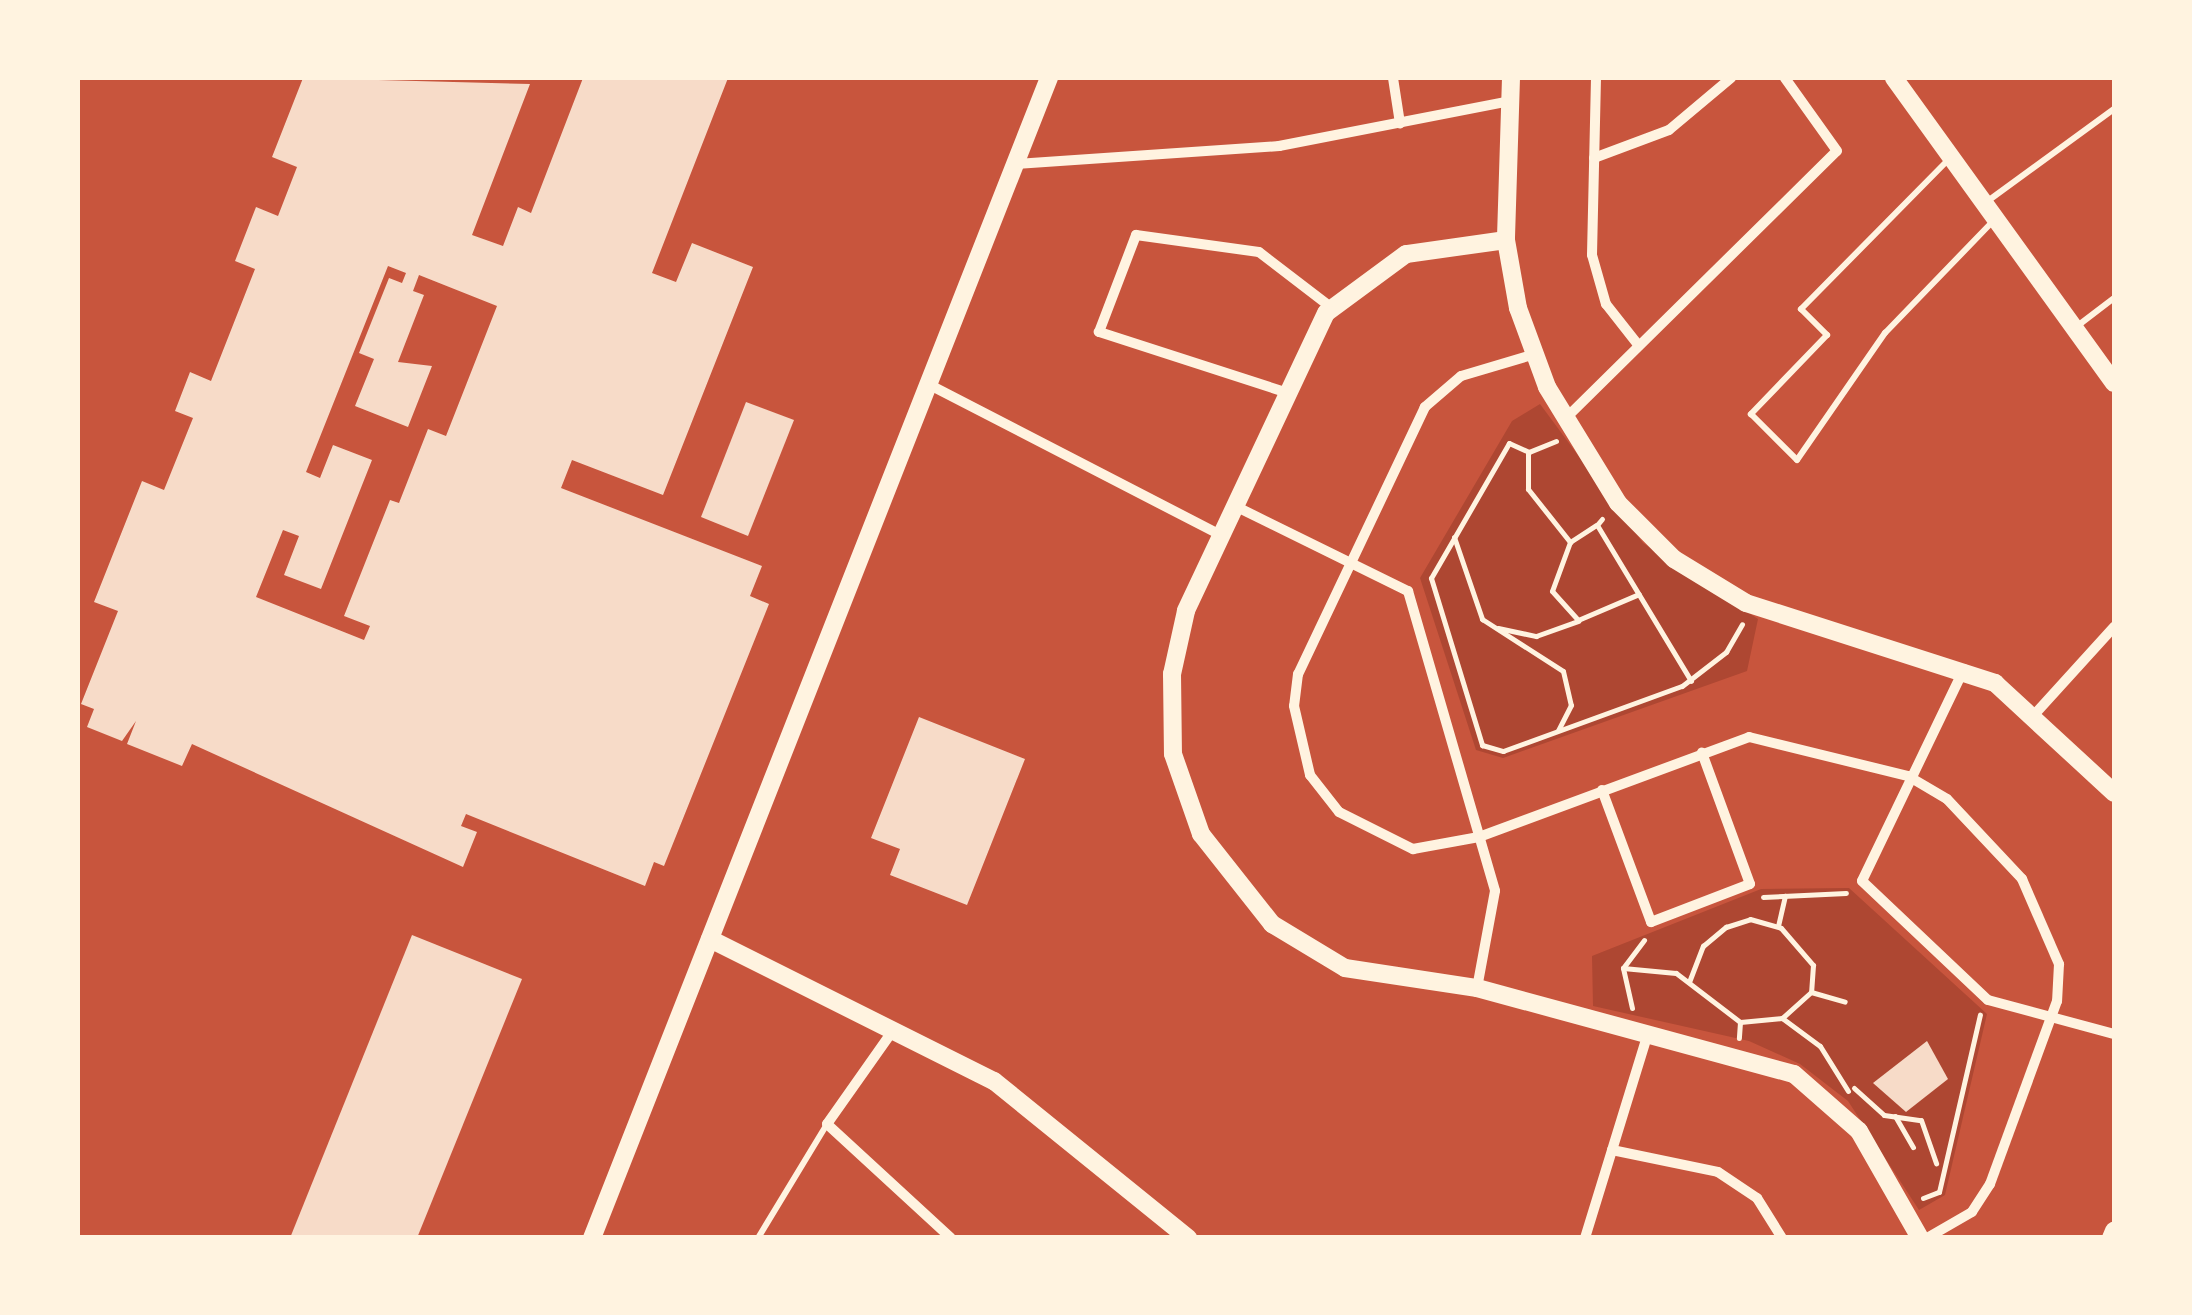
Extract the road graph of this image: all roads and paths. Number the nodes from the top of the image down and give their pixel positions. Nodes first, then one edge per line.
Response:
1 (1050, 78) edge
2 (1393, 78) edge
3 (1511, 78) edge
4 (1596, 78) edge
5 (1731, 78) edge
6 (1784, 78) edge
7 (1894, 78) edge
8 (1510, 101) junction
9 (2114, 109) edge
10 (1400, 123) junction
11 (1594, 158) junction
12 (1950, 158) junction
13 (1015, 164) junction
14 (1989, 212) junction
15 (1506, 240) junction
16 (2114, 298) edge
17 (1332, 308) junction
18 (2074, 328) junction
19 (1639, 346) junction
20 (1535, 354) junction
21 (2114, 383) edge
22 (927, 384) junction
23 (1288, 393) junction
24 (1569, 426) junction
25 (1528, 452) junction
26 (1618, 503) junction
27 (1234, 505) junction
28 (1596, 525) junction
29 (1220, 534) junction
30 (1454, 537) junction
31 (1570, 542) junction
32 (1351, 560) junction
33 (1638, 594) junction
34 (1749, 604) junction
35 (1578, 620) junction
36 (2114, 627) edge
37 (1495, 628) junction
38 (1965, 669) junction
39 (1691, 681) junction
40 (2035, 714) junction
41 (1556, 732) junction
42 (1702, 752) junction
43 (1908, 776) junction
44 (1602, 790) junction
45 (2114, 793) edge
46 (1479, 837) junction
47 (1785, 894) junction
48 (1751, 902) dead end
49 (1858, 904) dead end
50 (1778, 926) junction
51 (1660, 934) dead end
52 (710, 939) junction
53 (1622, 968) junction
54 (1689, 982) junction
55 (1477, 988) junction
56 (1811, 992) junction
57 (1845, 1002) dead end
58 (1967, 1003) dead end
59 (1782, 1018) junction
60 (2051, 1018) junction
61 (1740, 1022) junction
62 (895, 1028) junction
63 (1645, 1030) junction
64 (2114, 1034) edge
65 (1739, 1053) junction
66 (1854, 1088) junction
67 (1831, 1102) junction
68 (1895, 1116) junction
69 (828, 1124) junction
70 (1913, 1147) dead end
71 (1612, 1150) junction
72 (1936, 1163) dead end
73 (1905, 1206) junction
74 (2114, 1231) edge
75 (592, 1238) edge
76 (758, 1238) edge
77 (951, 1238) edge
78 (1188, 1238) edge
79 (1585, 1238) edge
80 (1782, 1238) edge
81 (1923, 1238) edge
82 (2110, 1238) edge

1 - 13 street
2 - 10 street
3 - 8 street
4 - 11 street
5 - 11 street
6 - 19 street
7 - 12 street
8 - 10 street
8 - 15 street
9 - 14 lane
10 - 13 street
11 - 19 street
12 - 14 street
12 - 14 lane
13 - 22 street
14 - 18 street
15 - 17 street
15 - 20 street
16 - 18 lane
17 - 23 street
17 - 23 street
18 - 21 street
19 - 24 street
20 - 24 street
20 - 32 street
22 - 29 street
22 - 52 street
23 - 27 street
24 - 25 path
24 - 26 street
25 - 30 path
25 - 31 path
26 - 28 path
26 - 34 street
27 - 29 street
27 - 32 street
28 - 31 path
28 - 33 path
29 - 55 street
30 - 37 path
30 - 41 path
31 - 35 path
32 - 46 street
32 - 46 street
33 - 35 path
33 - 39 path
34 - 38 street
34 - 39 path
35 - 37 path
36 - 40 street
37 - 41 path
38 - 40 street
38 - 43 street
39 - 41 path
40 - 45 street
42 - 43 street
42 - 44 street
42 - 44 street
43 - 60 street
43 - 60 street
44 - 46 street
46 - 55 street
47 - 48 path
47 - 49 path
47 - 50 path
50 - 54 path
50 - 56 path
51 - 53 path
52 - 62 street
52 - 75 street
53 - 54 path
53 - 63 path
54 - 61 path
55 - 63 street
56 - 57 path
56 - 59 path
58 - 73 path
59 - 61 path
59 - 66 path
60 - 64 street
60 - 81 street
61 - 65 path
62 - 69 street
62 - 78 street
63 - 65 street
63 - 71 street
65 - 67 street
66 - 67 path
66 - 68 path
67 - 73 street
68 - 70 path
68 - 72 path
69 - 76 lane
69 - 77 street
71 - 79 street
71 - 80 street
73 - 81 street
74 - 82 street

